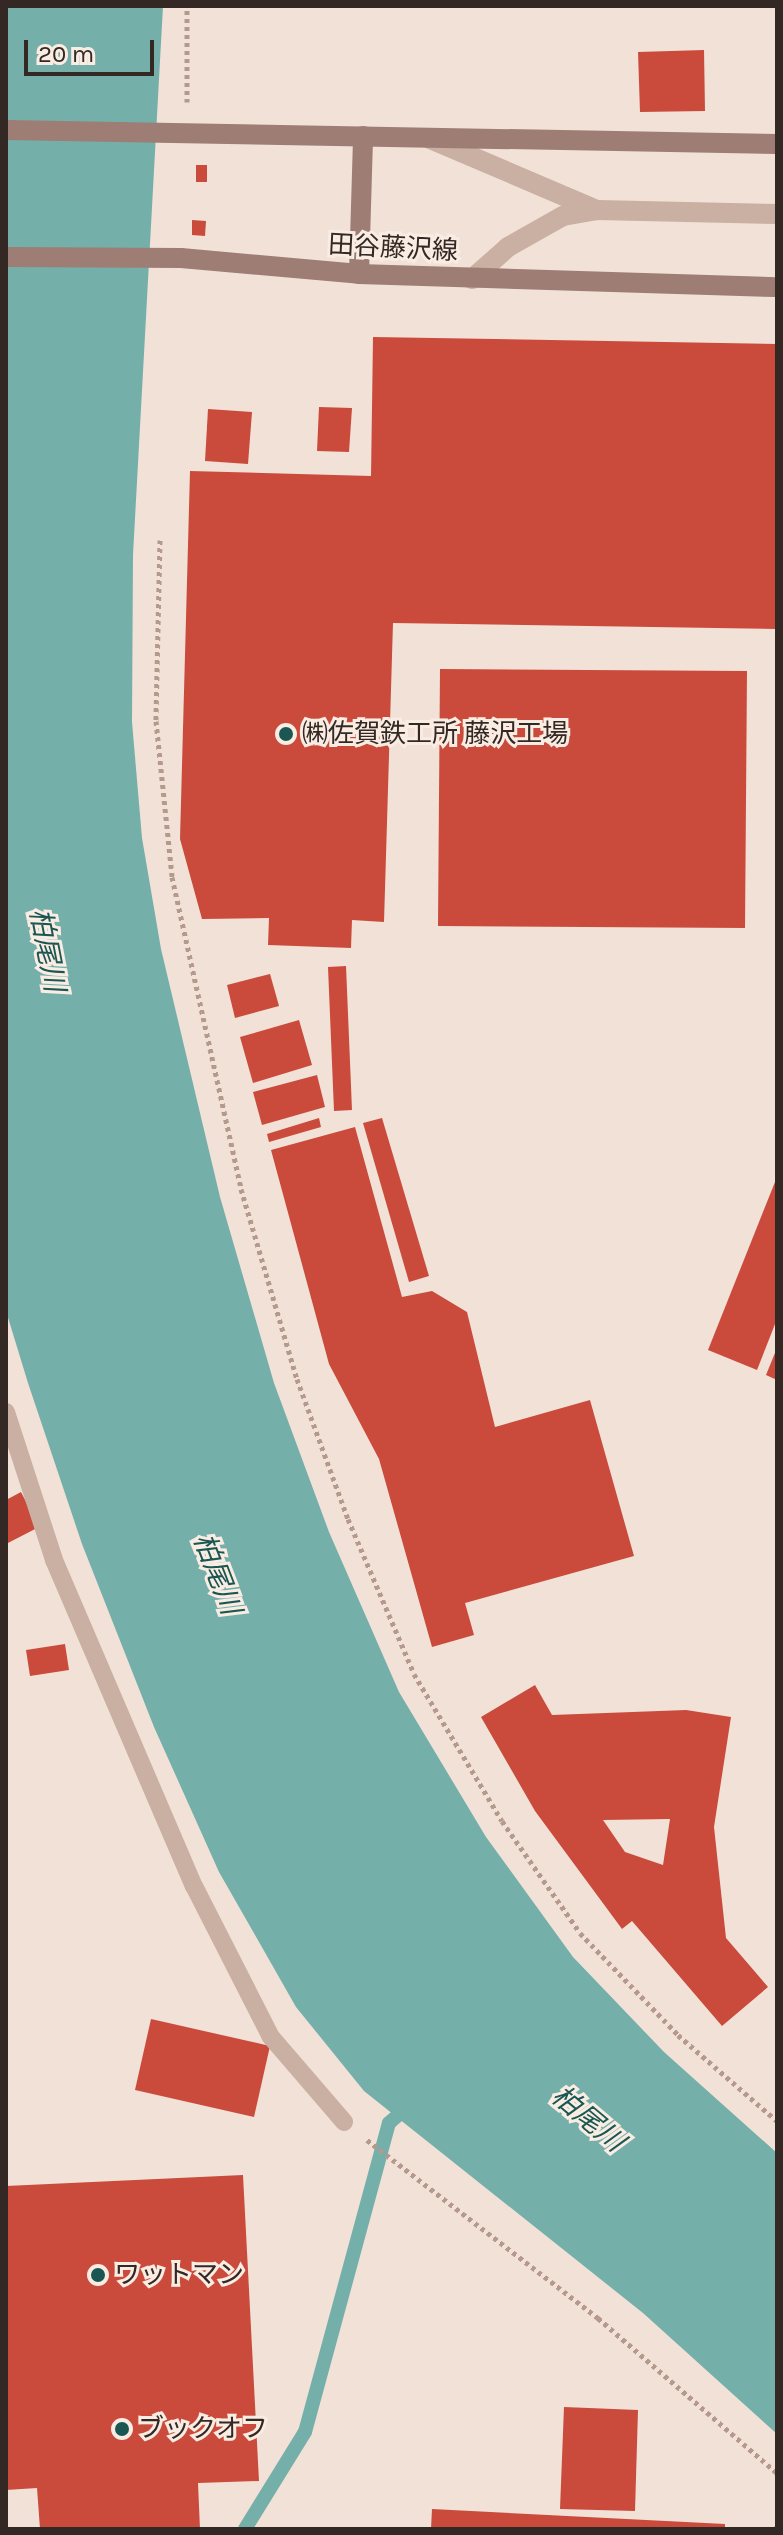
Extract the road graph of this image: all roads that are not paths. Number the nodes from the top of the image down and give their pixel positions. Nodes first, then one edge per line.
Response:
1 (6, 130) edge
2 (363, 136) junction
3 (425, 137) junction
4 (777, 144) edge
5 (597, 210) junction
6 (777, 214) edge
7 (6, 257) edge
8 (359, 274) junction
9 (472, 279) junction
10 (777, 287) edge
11 (6, 1412) edge
12 (344, 2122) road end

1 - 2 main road
2 - 3 main road
2 - 8 main road
3 - 4 main road
3 - 5 street
5 - 6 street
5 - 9 street
7 - 8 main road, 田谷藤沢線
8 - 9 main road, 田谷藤沢線
9 - 10 main road, 田谷藤沢線
11 - 12 lane

